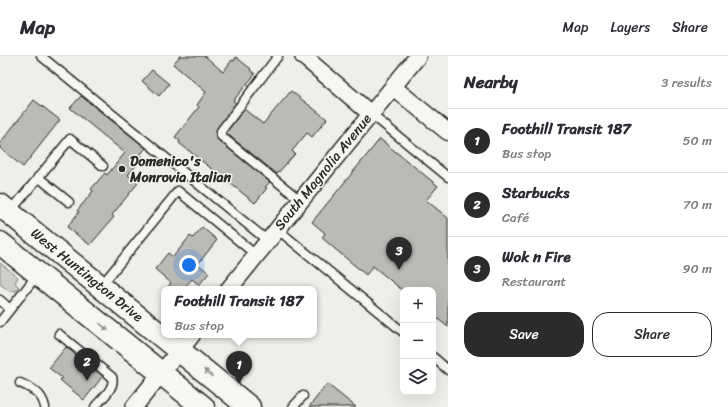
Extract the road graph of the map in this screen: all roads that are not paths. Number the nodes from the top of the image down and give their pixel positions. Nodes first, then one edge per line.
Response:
1 (41, 56) edge
2 (278, 56) edge
3 (303, 56) edge
4 (418, 56) edge
5 (393, 87) junction
6 (371, 114) junction
7 (448, 132) edge
8 (103, 166) dead end
9 (38, 177) junction
10 (448, 177) edge
11 (300, 200) junction
12 (69, 202) dead end
13 (5, 208) edge
14 (272, 235) junction
15 (0, 243) edge
16 (256, 255) junction
17 (38, 274) junction
18 (101, 286) junction
19 (231, 286) edge
20 (0, 300) edge
21 (10, 309) junction
22 (0, 322) edge
23 (161, 326) edge
24 (400, 330) edge
25 (59, 334) dead end
26 (186, 342) edge
27 (435, 359) edge
28 (448, 370) edge
29 (161, 372) junction
30 (20, 383) dead end
31 (303, 396) dead end
32 (45, 407) edge
33 (95, 407) edge
34 (134, 407) edge
35 (203, 407) edge
36 (249, 407) edge
37 (293, 407) edge

1 - 14 lane
2 - 11 lane
3 - 6 street
4 - 5 street, South Magnolia Avenue
5 - 6 street, South Magnolia Avenue
5 - 7 street
6 - 10 lane
6 - 11 street, South Magnolia Avenue
8 - 9 lane
9 - 12 lane
9 - 13 lane
11 - 14 street, South Magnolia Avenue
13 - 18 main road, West Huntington Drive
14 - 16 street, South Magnolia Avenue
14 - 24 lane
15 - 17 main road
16 - 18 lane
16 - 19 street, South Magnolia Avenue
17 - 21 lane
17 -> 29 main road
18 - 23 main road, West Huntington Drive
20 - 21 lane
21 - 22 lane
25 - 33 lane
26 - 29 street
36 -> 26 main road, West Huntington Drive
27 - 28 lane
29 - 34 street
29 - 35 main road
30 - 32 lane
31 - 37 lane

